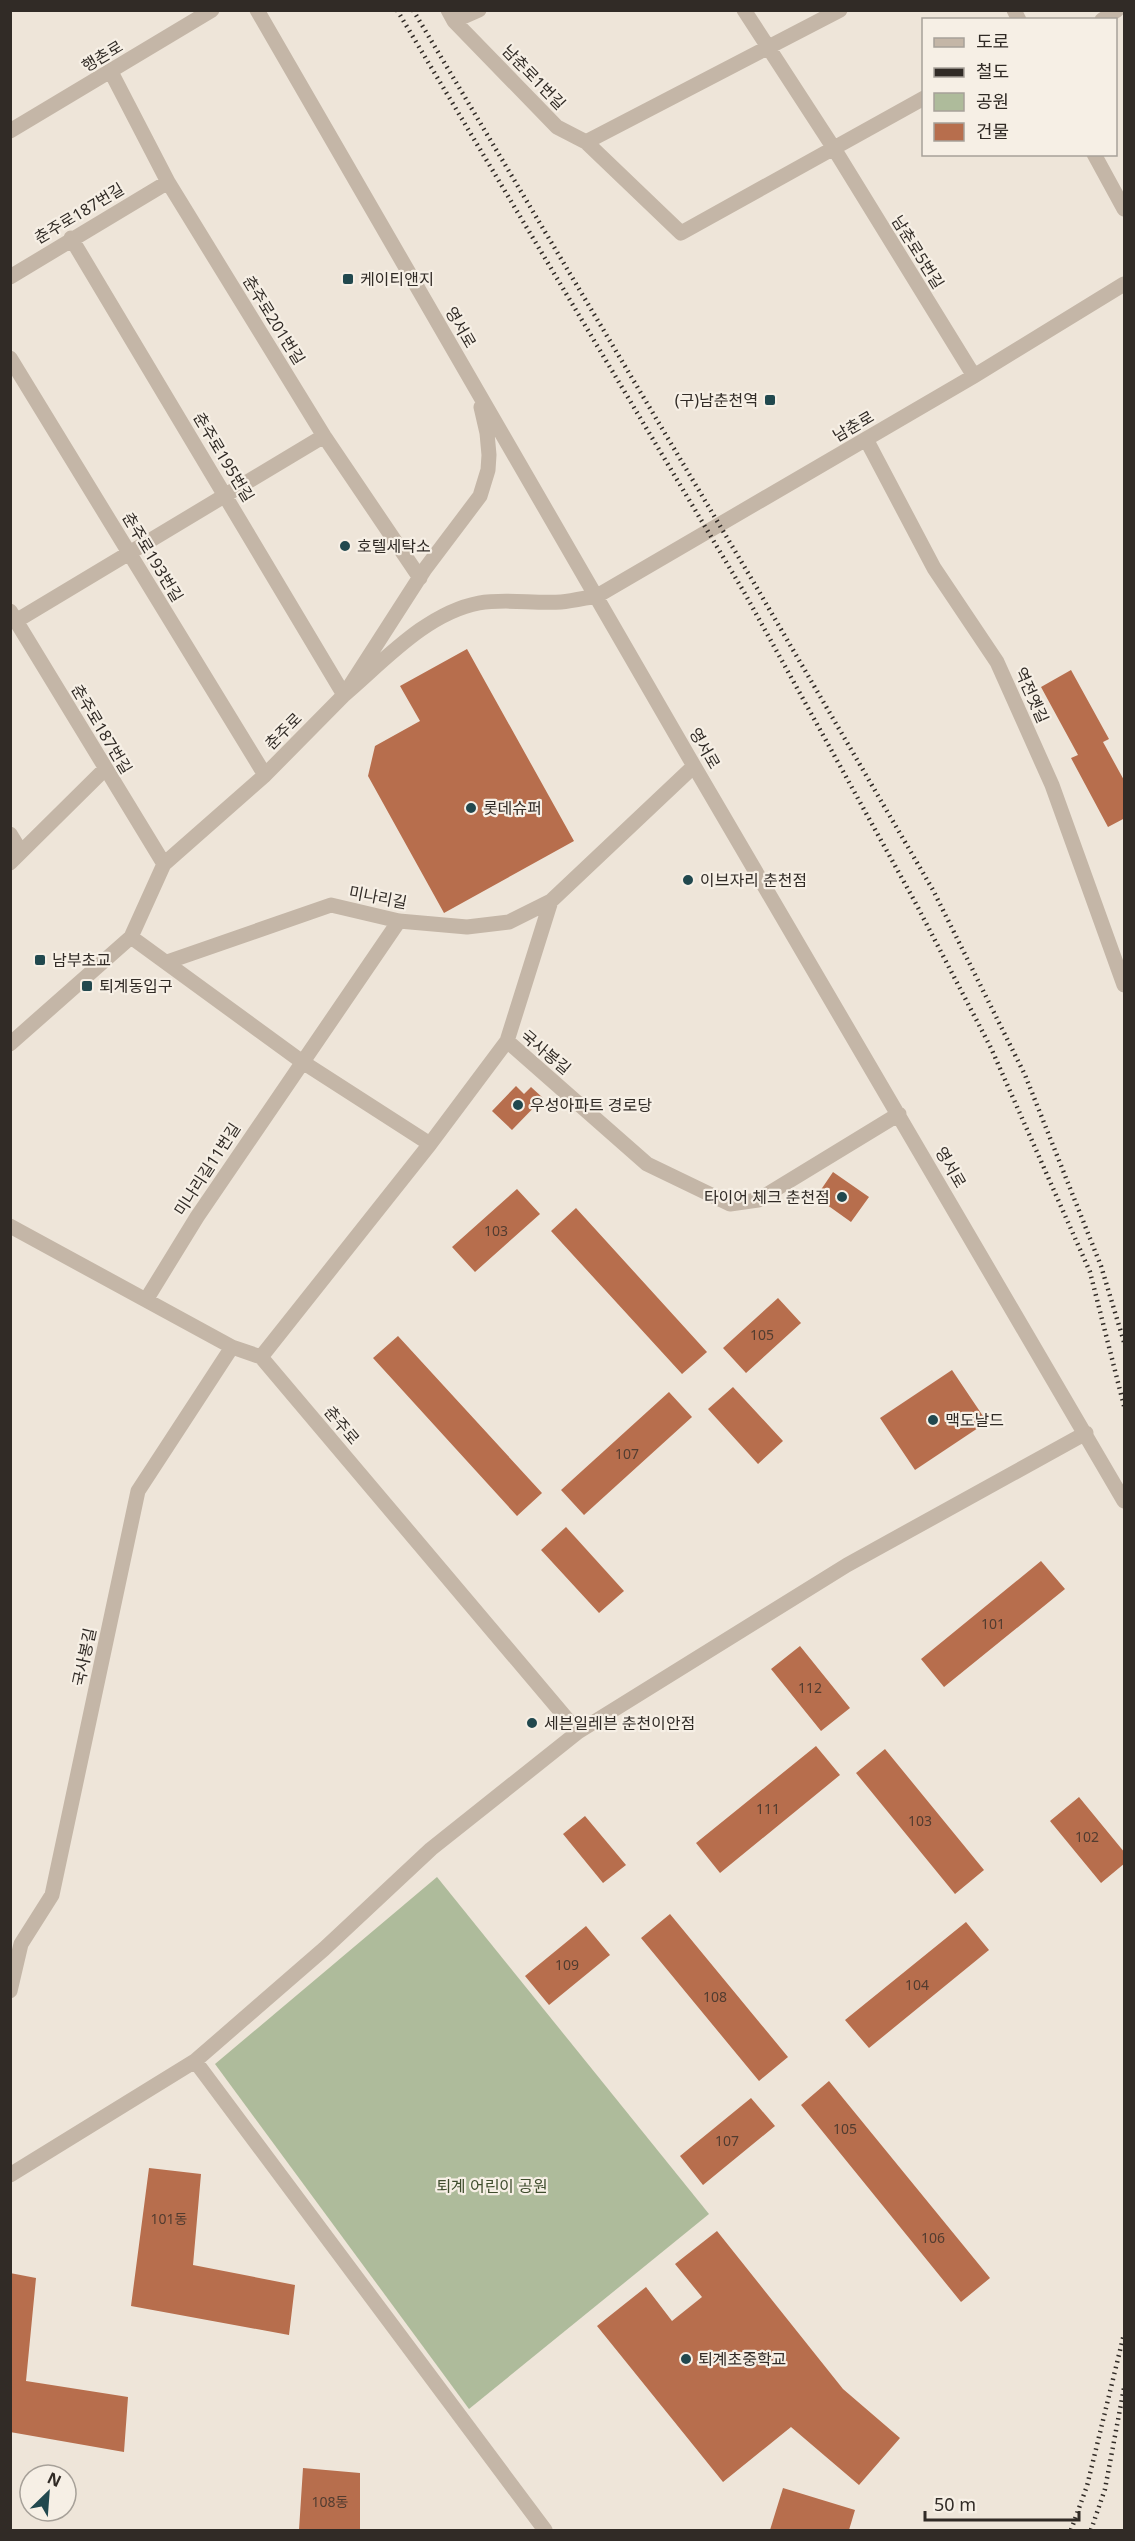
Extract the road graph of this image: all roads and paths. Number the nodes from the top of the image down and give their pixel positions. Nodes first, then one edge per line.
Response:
1 (212, 10) edge
2 (257, 10) edge
3 (478, 10) edge
4 (744, 10) edge
5 (840, 10) edge
6 (451, 16) edge
7 (768, 49) junction
8 (111, 72) junction
9 (922, 99) edge
10 (10, 131) edge
11 (586, 142) junction
12 (833, 147) junction
13 (1095, 156) edge
14 (168, 182) junction
15 (1125, 209) edge
16 (71, 238) junction
17 (10, 277) edge
18 (1125, 284) edge
19 (10, 358) edge
20 (974, 376) junction
21 (476, 390) junction
22 (324, 436) junction
23 (866, 439) junction
24 (226, 495) junction
25 (129, 553) junction
26 (420, 578) junction
27 (597, 596) junction
28 (13, 616) edge
29 (344, 695) junction
30 (694, 766) junction
31 (105, 769) junction
32 (265, 775) junction
33 (10, 834) edge
34 (16, 858) edge
35 (164, 864) junction
36 (551, 901) junction
37 (399, 921) junction
38 (131, 937) junction
39 (167, 962) junction
40 (1125, 985) edge
41 (507, 1041) junction
42 (10, 1044) edge
43 (302, 1060) junction
44 (899, 1114) junction
45 (430, 1144) junction
46 (10, 1226) edge
47 (146, 1300) junction
48 (232, 1347) junction
49 (261, 1357) junction
50 (1086, 1433) junction
51 (1125, 1501) edge
52 (578, 1732) junction
53 (10, 1991) edge
54 (195, 2061) junction
55 (10, 2175) edge
56 (545, 2530) edge

1 - 8 street, 행촌로
2 - 21 street, 영서로
3 - 6 street
4 - 7 street, 남춘로5번길
5 - 7 street
6 - 11 street, 남춘로1번길
7 - 11 street
7 - 12 street, 남춘로5번길
8 - 10 street, 행촌로
8 - 14 street, 춘주로201번길
9 - 12 street
11 - 12 street, 남춘로1번길
12 - 20 street, 남춘로5번길
13 - 15 street
14 - 16 street, 춘주로187번길
14 - 22 street, 춘주로201번길
16 - 17 street, 춘주로187번길
16 - 24 street, 춘주로195번길
18 - 20 street, 남춘로
19 - 25 street, 춘주로193번길
20 - 23 street, 남춘로
21 - 26 street, 춘주로
21 - 27 street, 영서로
22 - 24 street
22 - 26 street, 춘주로201번길
23 - 27 street, 남춘로
23 - 40 street, 역전옛길
24 - 25 street
24 - 29 street, 춘주로195번길
25 - 28 street
25 - 32 street, 춘주로193번길
26 - 29 street, 춘주로
27 - 29 street
27 - 30 street, 영서로
28 - 31 street, 춘주로187번길
29 - 32 street, 춘주로
30 - 36 street, 미나리길
30 - 44 street, 영서로
31 - 34 street
31 - 35 street, 춘주로187번길
32 - 35 street, 춘주로
33 - 34 street
35 - 38 street, 춘주로
36 - 37 street, 미나리길
36 - 41 street, 미나리길
37 - 39 street, 미나리길
37 - 43 street, 미나리길11번길
38 - 39 street
38 - 42 street, 춘주로
39 - 43 street
41 - 44 street, 국사봉길
41 - 45 street, 국사봉길
43 - 45 street
43 - 47 street, 미나리길11번길
44 - 50 street, 영서로
45 - 49 street, 국사봉길
46 - 47 street
47 - 48 street
48 - 49 street
48 - 53 street, 국사봉길
49 - 52 street, 춘주로
50 - 51 street, 영서로
50 - 52 street
52 - 54 street
54 - 55 street
54 - 56 street

